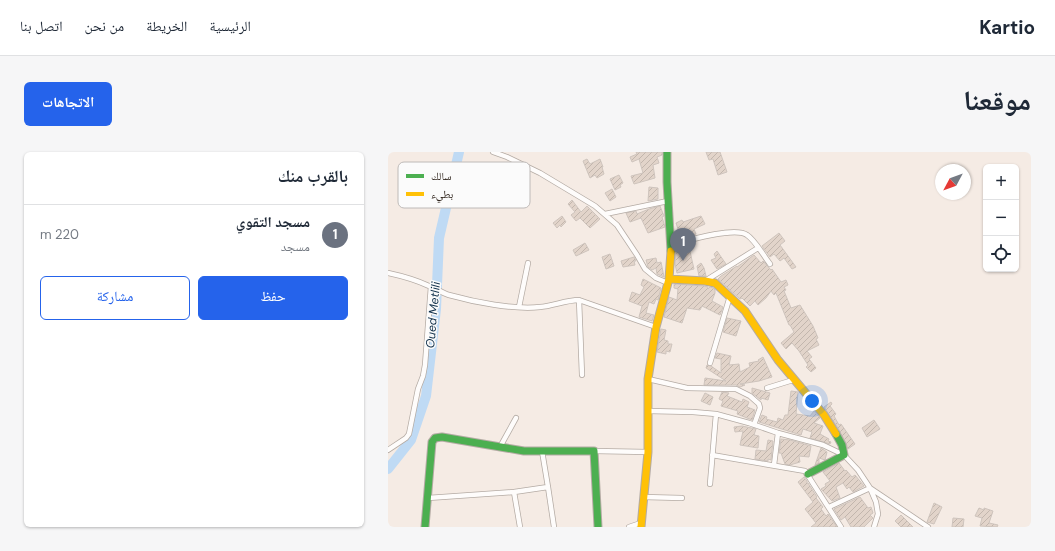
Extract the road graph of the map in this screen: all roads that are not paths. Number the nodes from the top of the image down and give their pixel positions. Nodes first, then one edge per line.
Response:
1 (493, 152) edge
2 (667, 152) edge
3 (517, 162) edge
4 (530, 168) edge
5 (668, 201) junction
6 (605, 214) junction
7 (671, 245) junction
8 (758, 248) junction
9 (528, 264) dead end
10 (770, 264) dead end
11 (388, 273) edge
12 (668, 281) junction
13 (705, 281) junction
14 (431, 286) junction
15 (730, 296) junction
16 (579, 300) junction
17 (519, 307) junction
18 (656, 327) junction
19 (710, 363) dead end
20 (582, 375) dead end
21 (648, 379) junction
22 (793, 380) junction
23 (767, 388) dead end
24 (648, 411) junction
25 (716, 414) junction
26 (516, 418) dead end
27 (754, 425) junction
28 (778, 433) junction
29 (500, 447) junction
30 (388, 450) edge
31 (542, 451) junction
32 (594, 451) junction
33 (648, 452) junction
34 (712, 455) junction
35 (844, 455) junction
36 (774, 465) junction
37 (808, 474) junction
38 (710, 484) dead end
39 (548, 488) junction
40 (870, 488) junction
41 (514, 492) junction
42 (643, 497) junction
43 (428, 498) junction
44 (682, 498) dead end
45 (829, 507) junction
46 (641, 525) edge
47 (425, 527) edge
48 (520, 527) edge
49 (554, 527) edge
50 (598, 527) edge
51 (629, 527) edge
52 (841, 527) edge
53 (874, 527) edge
54 (928, 527) edge

1 - 3 street
2 - 5 street
4 - 6 street
5 - 6 street
5 - 7 street
6 - 12 street
7 - 8 street
7 - 12 street
8 - 10 street
8 - 13 street
9 - 17 street
11 - 14 street
12 - 13 street
12 - 18 street
13 - 15 street
14 - 17 street
14 - 30 street
15 - 19 street
15 - 22 street
16 - 17 street
16 - 18 street
16 - 20 street
18 - 21 street
21 - 24 street
21 - 27 street
22 - 23 street
22 - 35 street
24 - 25 street
24 - 33 street
25 - 27 street
25 - 34 street
26 - 29 street
27 - 28 street
28 - 35 street
28 - 36 street
29 - 31 street
29 - 43 street
31 - 32 street
31 - 39 street
32 - 33 street
32 - 50 street
33 - 42 street
34 - 36 street
34 - 38 street
35 - 37 street
35 - 40 street
36 - 37 street
37 - 45 street
39 - 41 street
39 - 49 street
40 - 45 street
40 - 53 street
40 - 54 street
41 - 43 street
41 - 48 street
42 - 44 street
42 - 46 street
43 - 47 street
45 - 52 street
46 - 51 street

